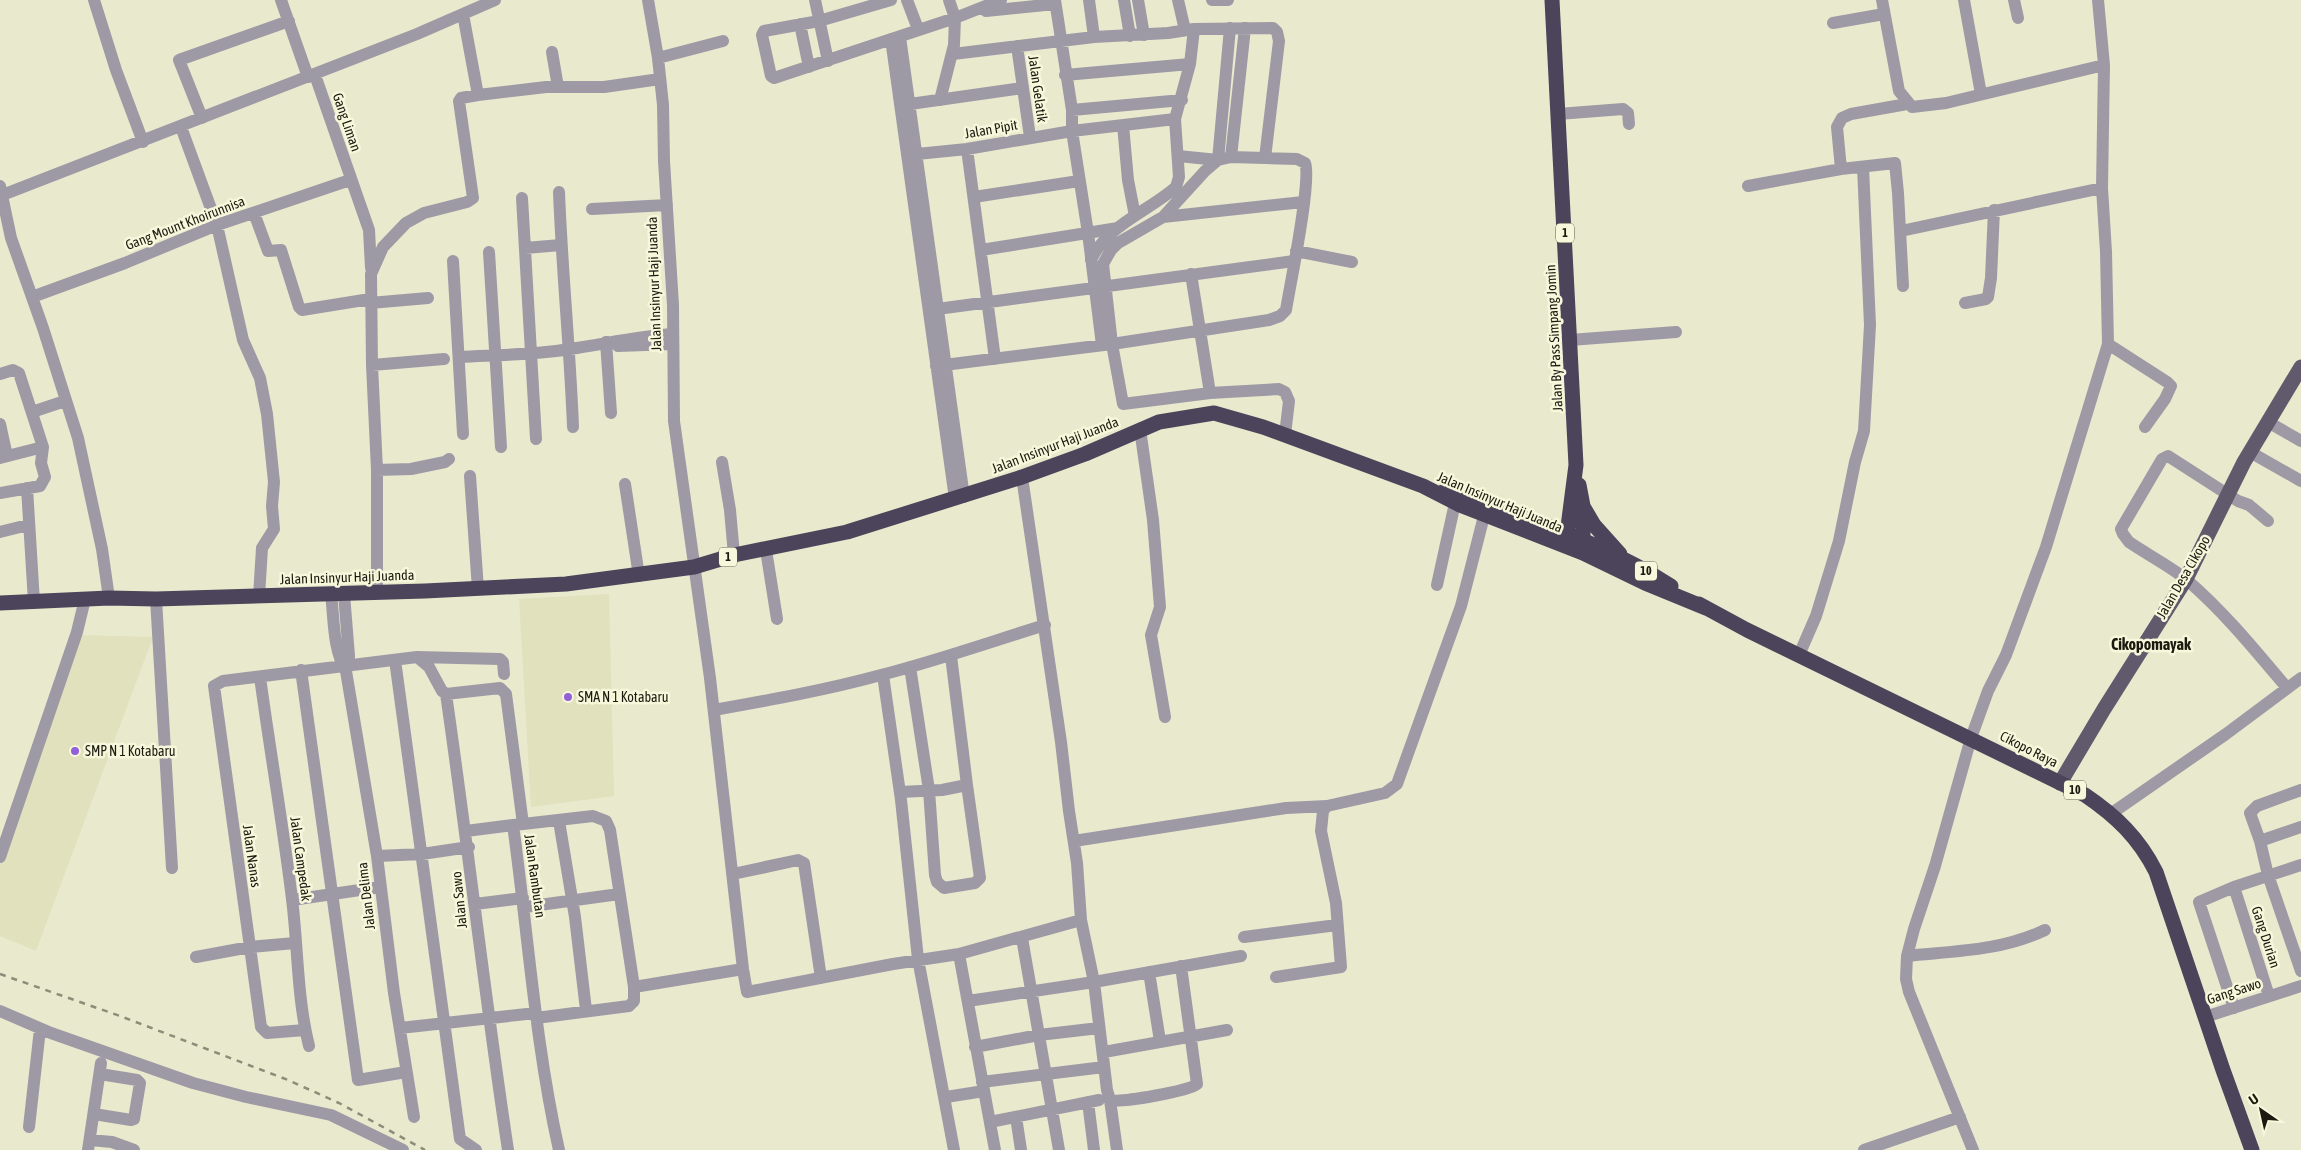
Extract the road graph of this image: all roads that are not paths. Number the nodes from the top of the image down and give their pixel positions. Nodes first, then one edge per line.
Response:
1 (95, 0) edge
2 (281, 0) edge
3 (495, 0) edge
4 (648, 0) edge
5 (815, 0) edge
6 (891, 0) edge
7 (907, 0) edge
8 (949, 0) edge
9 (1001, 0) edge
10 (1089, 0) edge
11 (1124, 0) edge
12 (1138, 0) edge
13 (1178, 0) edge
14 (1212, 0) edge
15 (1228, 0) edge
16 (1552, 0) edge
17 (1882, 0) edge
18 (1964, 0) edge
19 (2014, 0) edge
20 (2098, 0) edge
21 (1055, 2) edge
22 (969, 13) junction
23 (463, 14) junction
24 (1884, 14) junction
25 (955, 18) junction
26 (2018, 18) dead end
27 (818, 20) junction
28 (289, 21) junction
29 (1833, 23) dead end
30 (800, 24) junction
31 (1230, 28) junction
32 (1245, 28) junction
33 (918, 29) junction
34 (1189, 29) junction
35 (1144, 35) junction
36 (1130, 36) junction
37 (1094, 37) junction
38 (896, 38) junction
39 (723, 41) dead end
40 (1060, 41) junction
41 (1017, 46) junction
42 (552, 52) dead end
43 (953, 54) junction
44 (658, 58) junction
45 (828, 61) junction
46 (1190, 64) junction
47 (2104, 65) junction
48 (809, 67) junction
49 (1066, 75) junction
50 (311, 76) junction
51 (660, 79) junction
52 (558, 87) junction
53 (1022, 88) junction
54 (1981, 94) junction
55 (478, 95) junction
56 (940, 100) junction
57 (1182, 100) junction
58 (905, 104) junction
59 (1908, 104) junction
60 (1072, 110) junction
61 (1558, 114) junction
62 (202, 118) junction
63 (1176, 119) junction
64 (1630, 124) dead end
65 (1124, 125) junction
66 (180, 127) junction
67 (1072, 131) junction
68 (1030, 137) junction
69 (143, 142) junction
70 (967, 149) junction
71 (912, 154) junction
72 (1178, 156) junction
73 (1231, 157) junction
74 (1265, 158) junction
75 (1218, 160) junction
76 (1863, 167) junction
77 (1841, 169) junction
78 (350, 180) junction
79 (1080, 181) junction
80 (1748, 186) dead end
81 (2102, 188) junction
82 (0, 192) edge
83 (559, 192) dead end
84 (974, 197) junction
85 (522, 198) dead end
86 (1303, 202) junction
87 (667, 205) junction
88 (592, 209) dead end
89 (1994, 210) junction
90 (254, 213) junction
91 (1135, 216) junction
92 (1163, 217) junction
93 (216, 225) junction
94 (1118, 228) junction
95 (1901, 231) junction
96 (1088, 233) junction
97 (561, 245) junction
98 (525, 248) junction
99 (981, 250) junction
100 (489, 252) dead end
101 (1295, 256) junction
102 (1091, 260) junction
103 (453, 261) dead end
104 (1352, 262) dead end
105 (371, 274) junction
106 (1191, 274) junction
107 (1903, 286) dead end
108 (1100, 287) junction
109 (32, 297) junction
110 (428, 298) dead end
111 (370, 301) junction
112 (987, 302) junction
113 (1965, 303) dead end
114 (933, 310) junction
115 (1200, 331) junction
116 (1676, 332) dead end
117 (673, 339) junction
118 (1570, 340) junction
119 (608, 342) junction
120 (2108, 344) junction
121 (1107, 345) junction
122 (570, 349) junction
123 (531, 354) junction
124 (494, 355) junction
125 (459, 357) junction
126 (444, 358) dead end
127 (995, 359) junction
128 (372, 365) junction
129 (941, 366) junction
130 (2301, 367) edge
131 (0, 374) edge
132 (1210, 393) junction
133 (65, 400) junction
134 (32, 412) junction
135 (611, 413) dead end
136 (2268, 422) junction
137 (0, 424) edge
138 (2145, 427) dead end
139 (573, 428) dead end
140 (1140, 429) junction
141 (464, 434) dead end
142 (1284, 435) junction
143 (536, 439) dead end
144 (2301, 441) edge
145 (43, 447) junction
146 (500, 447) dead end
147 (2250, 452) junction
148 (4, 457) edge
149 (449, 459) dead end
150 (722, 462) dead end
151 (377, 470) junction
152 (470, 476) dead end
153 (1022, 477) junction
154 (2301, 481) edge
155 (625, 484) dead end
156 (1423, 486) junction
157 (26, 488) junction
158 (0, 493) edge
159 (2227, 494) junction
160 (959, 498) junction
161 (1455, 503) junction
162 (1578, 504) junction
163 (1484, 516) junction
164 (2268, 521) dead end
165 (28, 525) junction
166 (1548, 525) junction
167 (0, 532) edge
168 (1566, 540) junction
169 (1583, 546) junction
170 (766, 550) junction
171 (734, 555) junction
172 (1625, 559) junction
173 (694, 567) junction
174 (640, 576) junction
175 (2186, 579) junction
176 (1437, 585) dead end
177 (478, 589) junction
178 (377, 593) junction
179 (337, 594) junction
180 (259, 596) junction
181 (109, 598) junction
182 (85, 599) junction
183 (156, 599) junction
184 (34, 602) junction
185 (0, 604) edge
186 (1706, 608) junction
187 (777, 619) dead end
188 (1045, 625) junction
189 (1799, 655) junction
190 (951, 656) junction
191 (417, 657) junction
192 (395, 660) junction
193 (345, 667) junction
194 (910, 667) junction
195 (302, 670) junction
196 (504, 674) dead end
197 (883, 675) junction
198 (260, 677) junction
199 (2301, 678) edge
200 (2287, 688) junction
201 (446, 694) junction
202 (714, 710) junction
203 (1165, 716) dead end
204 (1971, 738) junction
205 (2060, 784) junction
206 (967, 785) junction
207 (929, 790) junction
208 (2301, 790) edge
209 (900, 792) junction
210 (1327, 806) junction
211 (2112, 814) junction
212 (559, 821) junction
213 (518, 824) junction
214 (2301, 827) edge
215 (466, 831) junction
216 (2260, 840) junction
217 (1074, 841) junction
218 (469, 847) junction
219 (422, 854) junction
220 (377, 856) junction
221 (0, 857) edge
222 (2301, 865) edge
223 (172, 868) dead end
224 (733, 874) junction
225 (2268, 875) junction
226 (2234, 887) junction
227 (380, 888) junction
228 (331, 893) junction
229 (620, 894) junction
230 (292, 900) junction
231 (572, 901) junction
232 (524, 903) junction
233 (475, 904) junction
234 (1081, 920) junction
235 (1337, 925) junction
236 (2045, 930) dead end
237 (1244, 937) dead end
238 (1022, 938) junction
239 (295, 943) junction
240 (250, 947) junction
241 (959, 954) junction
242 (1241, 956) dead end
243 (1907, 956) junction
244 (196, 957) dead end
245 (918, 960) junction
246 (1181, 966) junction
247 (743, 969) junction
248 (2301, 971) edge
249 (1148, 972) junction
250 (1276, 977) dead end
251 (821, 978) junction
252 (1094, 982) junction
253 (2301, 986) edge
254 (634, 988) junction
255 (1032, 991) junction
256 (2269, 996) junction
257 (968, 1001) junction
258 (2234, 1008) junction
259 (586, 1010) junction
260 (0, 1011) edge
261 (536, 1016) junction
262 (488, 1017) junction
263 (2205, 1017) junction
264 (444, 1023) junction
265 (400, 1028) junction
266 (1099, 1028) junction
267 (40, 1029) junction
268 (305, 1030) junction
269 (1226, 1030) dead end
270 (1039, 1035) junction
271 (1192, 1036) junction
272 (1160, 1041) junction
273 (309, 1046) dead end
274 (975, 1047) junction
275 (1104, 1052) junction
276 (1104, 1067) junction
277 (406, 1072) junction
278 (1045, 1073) junction
279 (983, 1087) junction
280 (946, 1097) junction
281 (1099, 1101) junction
282 (1052, 1110) junction
283 (94, 1114) junction
284 (414, 1117) dead end
285 (1016, 1117) junction
286 (1960, 1117) junction
287 (990, 1122) junction
288 (29, 1127) dead end
289 (89, 1145) edge
290 (134, 1150) edge
291 (404, 1150) edge
292 (476, 1150) edge
293 (508, 1150) edge
294 (559, 1150) edge
295 (954, 1150) edge
296 (995, 1150) edge
297 (1020, 1150) edge
298 (1059, 1150) edge
299 (1094, 1150) edge
300 (1117, 1150) edge
301 (1864, 1150) edge
302 (1973, 1150) edge
303 (2252, 1150) edge

1 - 69 street
2 - 28 street, Gang Liman
3 - 23 street
4 - 44 street, Jalan Insinyur Haji Juanda
5 - 27 street
6 - 27 street
7 - 33 street
8 - 25 street
9 - 22 street
10 - 37 street
11 - 36 street
12 - 35 street
13 - 34 street
14 - 15 street
16 - 61 highway, Jalan By Pass Simpang Jomin / 1
17 - 24 street
18 - 54 street
19 - 26 street
20 - 47 street
21 - 22 street
21 - 40 street
22 - 25 street
23 - 50 street
23 - 55 street
24 - 29 street
24 - 59 street
25 - 33 street
25 - 43 street
27 - 30 street
27 - 45 street
28 - 50 street, Gang Liman
28 - 62 street
30 - 48 street
30 - 48 street
31 - 32 street
31 - 34 street
31 - 75 street
32 - 73 street
32 - 74 street
33 - 38 street
34 - 35 street
34 - 46 street
35 - 36 street
36 - 37 street
37 - 40 street
38 - 45 street
38 - 58 street
39 - 44 street
40 - 41 street
40 - 49 street
41 - 43 street
41 - 53 street, Jalan Gelatik
42 - 52 street
43 - 56 street
44 - 51 street, Jalan Insinyur Haji Juanda
45 - 48 street
46 - 49 street
46 - 57 street
47 - 54 street
47 - 81 street
49 - 60 street
50 - 62 street
50 - 78 street, Gang Liman
51 - 52 street
51 - 87 street, Jalan Insinyur Haji Juanda
52 - 55 street
53 - 56 street
53 - 68 street, Jalan Gelatik
54 - 59 street
55 - 105 street
56 - 58 street
57 - 60 street
57 - 63 street
58 - 71 street
59 - 77 street
60 - 67 street
61 - 64 street
61 - 118 highway, Jalan By Pass Simpang Jomin / 1
62 - 66 street
63 - 65 street, Jalan Pipit
63 - 72 street
65 - 67 street, Jalan Pipit
65 - 91 street
66 - 69 street
66 - 93 street
67 - 68 street, Jalan Pipit
67 - 79 street
68 - 70 street, Jalan Pipit
69 - 82 street
70 - 71 street, Jalan Pipit
70 - 84 street
71 - 114 street
72 - 75 street
72 - 91 street
73 - 74 street
73 - 75 street
74 - 86 street
75 - 92 street
76 - 77 street
76 - 95 street
76 - 189 street
77 - 80 street
78 - 90 street, Gang Mount Khoirunnisa
78 - 105 street, Gang Liman
79 - 84 street
79 - 96 street
81 - 89 street
81 - 120 street
82 - 109 street
83 - 97 street
84 - 99 street
85 - 98 street
86 - 92 street
86 - 101 street
87 - 88 street
87 - 117 street, Jalan Insinyur Haji Juanda
89 - 95 street
89 - 113 street
90 - 93 street, Gang Mount Khoirunnisa
90 - 111 street
91 - 94 street
92 - 108 street
93 - 109 street, Gang Mount Khoirunnisa
93 - 180 street
94 - 96 street
94 - 102 street
95 - 107 street
96 - 99 street
96 - 102 street
97 - 98 street
97 - 122 street
98 - 123 street
99 - 112 street
100 - 124 street
101 - 104 street
101 - 106 street
101 - 115 street
102 - 108 street
103 - 125 street
105 - 111 street, Gang Liman
106 - 108 street
106 - 115 street
108 - 112 street
108 - 121 street
109 - 133 street
110 - 111 street
111 - 128 street, Gang Liman
112 - 114 street
112 - 127 street
114 - 129 street
115 - 121 street
115 - 132 street
116 - 118 street
117 - 119 street
117 - 173 street, Jalan Insinyur Haji Juanda
118 - 162 highway, Jalan By Pass Simpang Jomin / 1
119 - 122 street
119 - 135 street
120 - 138 street
120 - 204 street
121 - 127 street
121 - 132 street
122 - 123 street
122 - 139 street
123 - 124 street
123 - 143 street
124 - 125 street
124 - 146 street
125 - 141 street
126 - 128 street
127 - 129 street
128 - 151 street, Gang Liman
129 - 160 street
130 - 136 main road, Jalan Desa Cikopo
131 - 134 street
132 - 142 street
133 - 134 street
133 - 181 street
134 - 145 street
136 - 144 street
136 - 147 main road, Jalan Desa Cikopo
137 - 148 street
140 - 142 highway, Jalan Insinyur Haji Juanda / 1
140 - 153 highway, Jalan Insinyur Haji Juanda / 1
140 - 203 street
142 - 156 highway, Jalan Insinyur Haji Juanda / 1
145 - 148 street
145 - 157 street
147 - 154 street
147 - 159 main road, Jalan Desa Cikopo
149 - 151 street
150 - 171 street
151 - 178 street, Gang Liman
152 - 177 street
153 - 160 highway, Jalan Insinyur Haji Juanda / 1
153 - 188 street
155 - 174 street
156 - 161 highway, Jalan Insinyur Haji Juanda / 1
156 - 166 highway, Jalan Insinyur Haji Juanda / 1
157 - 158 street
157 - 165 street
159 - 164 street
159 - 175 main road, Jalan Desa Cikopo
159 - 175 street
160 - 170 highway, Jalan Insinyur Haji Juanda / 1
161 - 163 highway, Jalan Insinyur Haji Juanda / 1
161 - 176 street
162 - 166 highway
162 - 168 highway, Jalan By Pass Simpang Jomin / 1
162 - 169 highway, Jalan By Pass Simpang Jomin / 1
162 - 172 highway
163 - 168 highway, Jalan Insinyur Haji Juanda / 1
163 - 210 street
165 - 167 street
165 - 184 street
166 - 168 highway, Jalan Insinyur Haji Juanda
168 - 169 highway, 1
169 - 172 highway, Cikopo Raya / 10
169 - 186 highway, Cikopo Raya / 10
170 - 171 highway, Jalan Insinyur Haji Juanda / 1
170 - 187 street
171 - 173 highway, Jalan Insinyur Haji Juanda / 1
172 - 186 highway, Cikopo Raya / 10
173 - 174 highway, Jalan Insinyur Haji Juanda / 1
173 - 202 street
174 - 177 highway, Jalan Insinyur Haji Juanda / 1
175 - 200 street
175 - 205 main road, Jalan Desa Cikopo
177 - 178 highway, Jalan Insinyur Haji Juanda / 1
178 - 179 highway, Jalan Insinyur Haji Juanda / 1
179 - 180 highway, Jalan Insinyur Haji Juanda / 1
179 - 193 street, Jalan Delima
180 - 183 highway, Jalan Insinyur Haji Juanda / 1
181 - 182 highway, Jalan Insinyur Haji Juanda / 1
181 - 183 highway, Jalan Insinyur Haji Juanda / 1
182 - 184 highway, Jalan Insinyur Haji Juanda / 1
182 - 221 street
183 - 223 street
184 - 185 highway, Jalan Insinyur Haji Juanda / 1
186 - 189 highway, Cikopo Raya / 10
188 - 190 street
188 - 217 street
189 - 204 highway, Cikopo Raya / 10
190 - 194 street
190 - 206 street
191 - 192 street
191 - 196 street
191 - 201 street, Jalan Sawo
192 - 193 street
192 - 219 street
193 - 195 street
193 - 220 street, Jalan Delima
194 - 197 street
194 - 207 street
195 - 198 street
195 - 228 street
197 - 202 street
197 - 209 street
198 - 230 street, Jalan Campedak
198 - 240 street, Jalan Nanas
199 - 200 street
200 - 211 street
201 - 213 street, Jalan Rambutan
201 - 215 street, Jalan Sawo
202 - 224 street
204 - 205 highway, Cikopo Raya / 10
204 - 243 street
205 - 211 highway, Cikopo Raya / 10
206 - 207 street
206 - 207 street
207 - 209 street
208 - 216 street
209 - 245 street
210 - 217 street
210 - 235 street
211 - 263 highway, Cikopo Raya / 10
212 - 213 street
212 - 229 street
212 - 231 street
213 - 215 street
213 - 232 street, Jalan Rambutan
214 - 216 street
215 - 218 street, Jalan Sawo
216 - 225 street
217 - 234 street
218 - 219 street
218 - 233 street, Jalan Sawo
219 - 220 street
219 - 264 street
220 - 227 street, Jalan Delima
222 - 225 street
224 - 247 street
224 - 251 street
225 - 226 street
225 - 248 street
226 - 256 street, Gang Durian
226 - 258 street
227 - 228 street
227 - 265 street, Jalan Delima
228 - 230 street
228 - 277 street
229 - 231 street
229 - 254 street
230 - 239 street, Jalan Campedak
231 - 232 street
231 - 259 street
232 - 233 street
232 - 261 street, Jalan Rambutan
233 - 262 street, Jalan Sawo
234 - 238 street
234 - 252 street
235 - 237 street
235 - 250 street
236 - 243 street
238 - 241 street
238 - 255 street
239 - 240 street
239 - 268 street, Jalan Campedak
240 - 244 street
240 - 268 street, Jalan Nanas
241 - 245 street
241 - 257 street
242 - 246 street
243 - 286 street
245 - 251 street
245 - 280 street
246 - 249 street
246 - 271 street
247 - 251 street
247 - 254 street
249 - 252 street
249 - 272 street
252 - 255 street
252 - 266 street
253 - 256 street, Gang Sawo
254 - 259 street
255 - 257 street
255 - 270 street
256 - 258 street, Gang Sawo
257 - 274 street
258 - 263 street, Gang Sawo
259 - 261 street
260 - 267 street
261 - 262 street
261 - 294 street, Jalan Rambutan
262 - 264 street
262 - 293 street, Jalan Sawo
263 - 303 highway, Cikopo Raya / 10
264 - 265 street
264 - 292 street
265 - 277 street, Jalan Delima
266 - 270 street
266 - 275 street
267 - 288 street
267 - 291 street
268 - 273 street, Jalan Campedak
269 - 271 street
270 - 274 street
270 - 278 street
271 - 272 street
271 - 281 street
272 - 275 street
274 - 279 street
275 - 276 street
276 - 278 street
276 - 281 street
277 - 284 street, Jalan Delima
278 - 279 street
278 - 282 street
279 - 280 street
279 - 287 street
280 - 295 street
281 - 282 street
281 - 299 street
281 - 300 street
282 - 285 street
282 - 298 street
283 - 283 street
283 - 289 street
285 - 287 street
285 - 297 street
286 - 301 street
286 - 302 street
287 - 296 street
289 - 290 street

